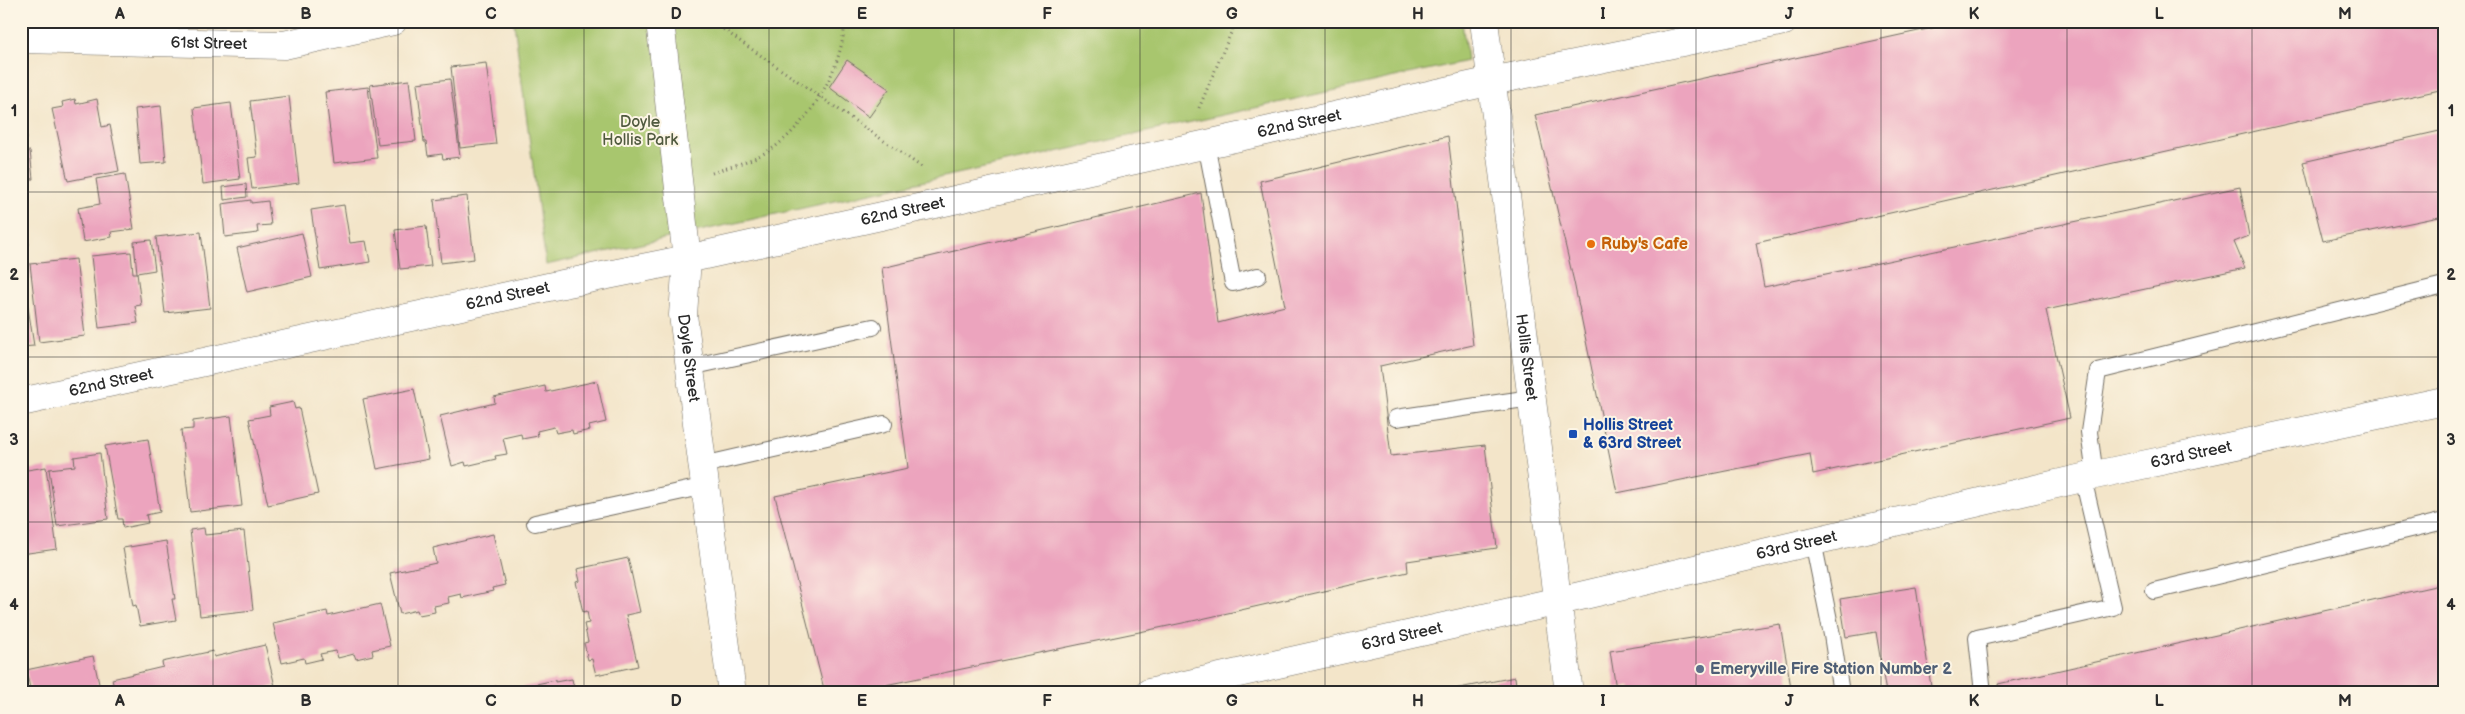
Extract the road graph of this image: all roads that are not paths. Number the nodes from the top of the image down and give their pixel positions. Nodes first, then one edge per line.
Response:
1 (393, 21) edge
2 (660, 21) edge
3 (1484, 21) edge
4 (1784, 21) edge
5 (21, 39) edge
6 (1492, 81) junction
7 (1206, 144) junction
8 (686, 260) junction
9 (1258, 276) dead end
10 (2444, 285) edge
11 (873, 327) dead end
12 (690, 367) junction
13 (1532, 398) junction
14 (2444, 401) edge
15 (21, 402) edge
16 (1396, 418) dead end
17 (884, 424) dead end
18 (704, 476) junction
19 (2089, 477) junction
20 (2444, 520) edge
21 (535, 523) dead end
22 (1813, 541) junction
23 (2154, 591) dead end
24 (1559, 601) junction
25 (1178, 690) edge
26 (732, 693) edge
27 (1149, 693) edge
28 (1569, 693) edge
29 (1841, 693) edge
30 (1983, 693) edge

1 - 5 street, 61st Street
2 - 8 street, Doyle Street
3 - 6 street, Hollis Street
4 - 6 street, 62nd Street
6 - 7 street, 62nd Street
6 - 13 street, Hollis Street
7 - 8 street, 62nd Street
7 - 9 lane
8 - 12 street, Doyle Street
8 - 15 street, 62nd Street
10 - 19 lane
11 - 12 lane
12 - 18 street, Doyle Street
13 - 16 lane
13 - 24 street, Hollis Street
14 - 19 street, 63rd Street
17 - 18 lane
18 - 21 lane
18 - 26 street, Doyle Street
19 - 22 street, 63rd Street
19 - 30 lane
20 - 23 lane
22 - 24 street, 63rd Street
22 - 29 lane
24 - 25 street, 63rd Street
24 - 28 street, Hollis Street
25 - 27 street, 63rd Street

